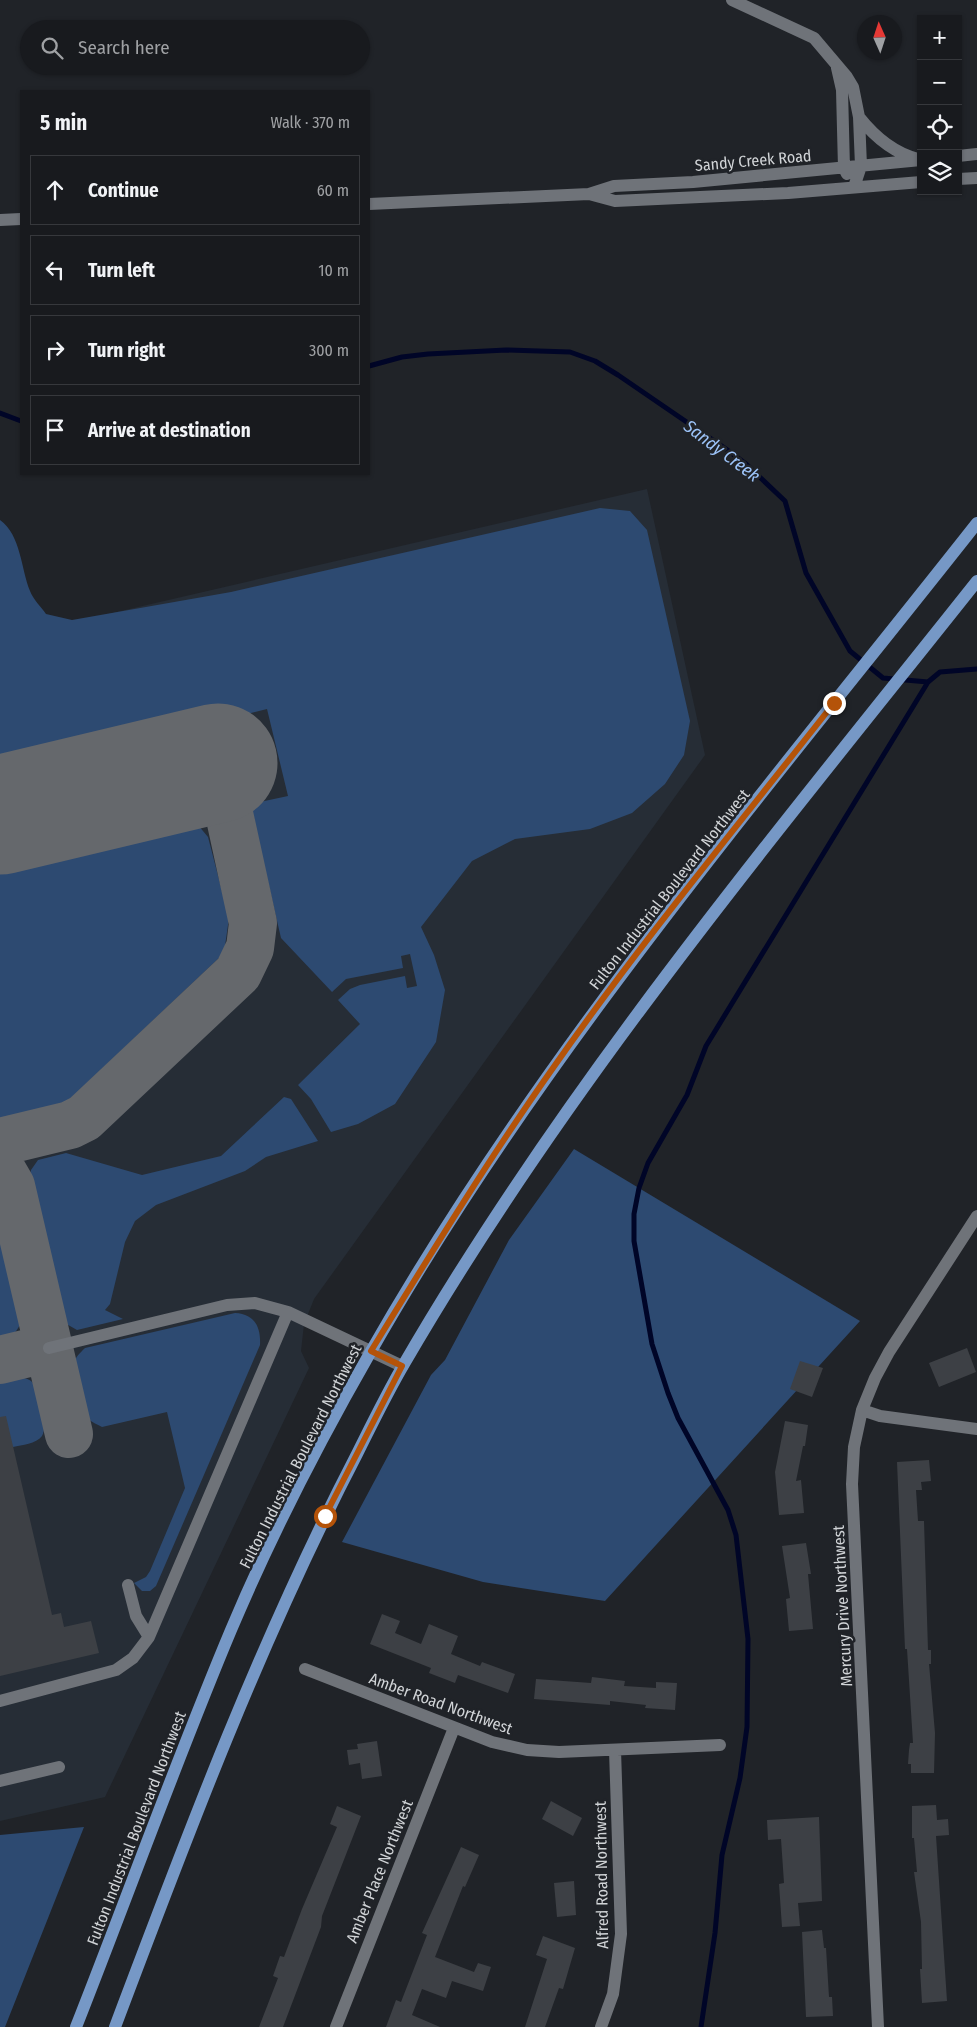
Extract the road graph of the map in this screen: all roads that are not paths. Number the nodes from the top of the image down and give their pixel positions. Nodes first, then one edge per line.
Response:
1 (732, 0) edge
2 (837, 68) junction
3 (859, 116) junction
4 (977, 154) edge
5 (962, 156) edge
6 (917, 158) edge
7 (917, 160) edge
8 (861, 166) junction
9 (844, 168) junction
10 (977, 178) edge
11 (962, 179) edge
12 (917, 182) edge
13 (854, 187) junction
14 (589, 194) junction
15 (370, 204) edge
16 (20, 219) edge
17 (0, 220) edge
18 (977, 523) edge
19 (977, 581) edge
20 (977, 1216) edge
21 (288, 1312) junction
22 (49, 1348) dead end
23 (371, 1351) junction
24 (402, 1366) junction
25 (862, 1410) junction
26 (977, 1429) edge
27 (128, 1585) dead end
28 (150, 1637) junction
29 (305, 1669) dead end
30 (0, 1701) edge
31 (454, 1728) junction
32 (720, 1745) dead end
33 (615, 1750) junction
34 (59, 1767) dead end
35 (0, 1781) edge
36 (76, 2027) edge
37 (115, 2027) edge
38 (336, 2027) edge
39 (600, 2027) edge
40 (878, 2027) edge

1 - 2 street
2 - 3 street
2 - 9 street
3 - 6 street
3 - 8 street
4 - 5 street
7 - 8 street, Sandy Creek Road
8 - 9 street, Sandy Creek Road
8 - 13 street
9 - 13 street
9 - 14 street, Sandy Creek Road
10 - 11 street
12 - 13 street, Sandy Creek Road
13 - 14 street, Sandy Creek Road
14 - 15 street, Sandy Creek Road
16 - 17 street
18 - 23 main road, Fulton Industrial Boulevard Northwest
19 - 24 main road
20 - 25 street, Mercury Drive Northwest
21 - 22 street
21 - 23 street
21 - 28 street
23 - 24 street
23 - 36 main road, Fulton Industrial Boulevard Northwest
24 - 37 main road
25 - 26 street
25 - 40 street, Mercury Drive Northwest
27 - 28 street
28 - 30 street
29 - 31 street, Amber Road Northwest
31 - 33 street, Amber Road Northwest
31 - 38 street, Amber Place Northwest
32 - 33 street, Amber Road Northwest
33 - 39 street, Alfred Road Northwest
34 - 35 street

